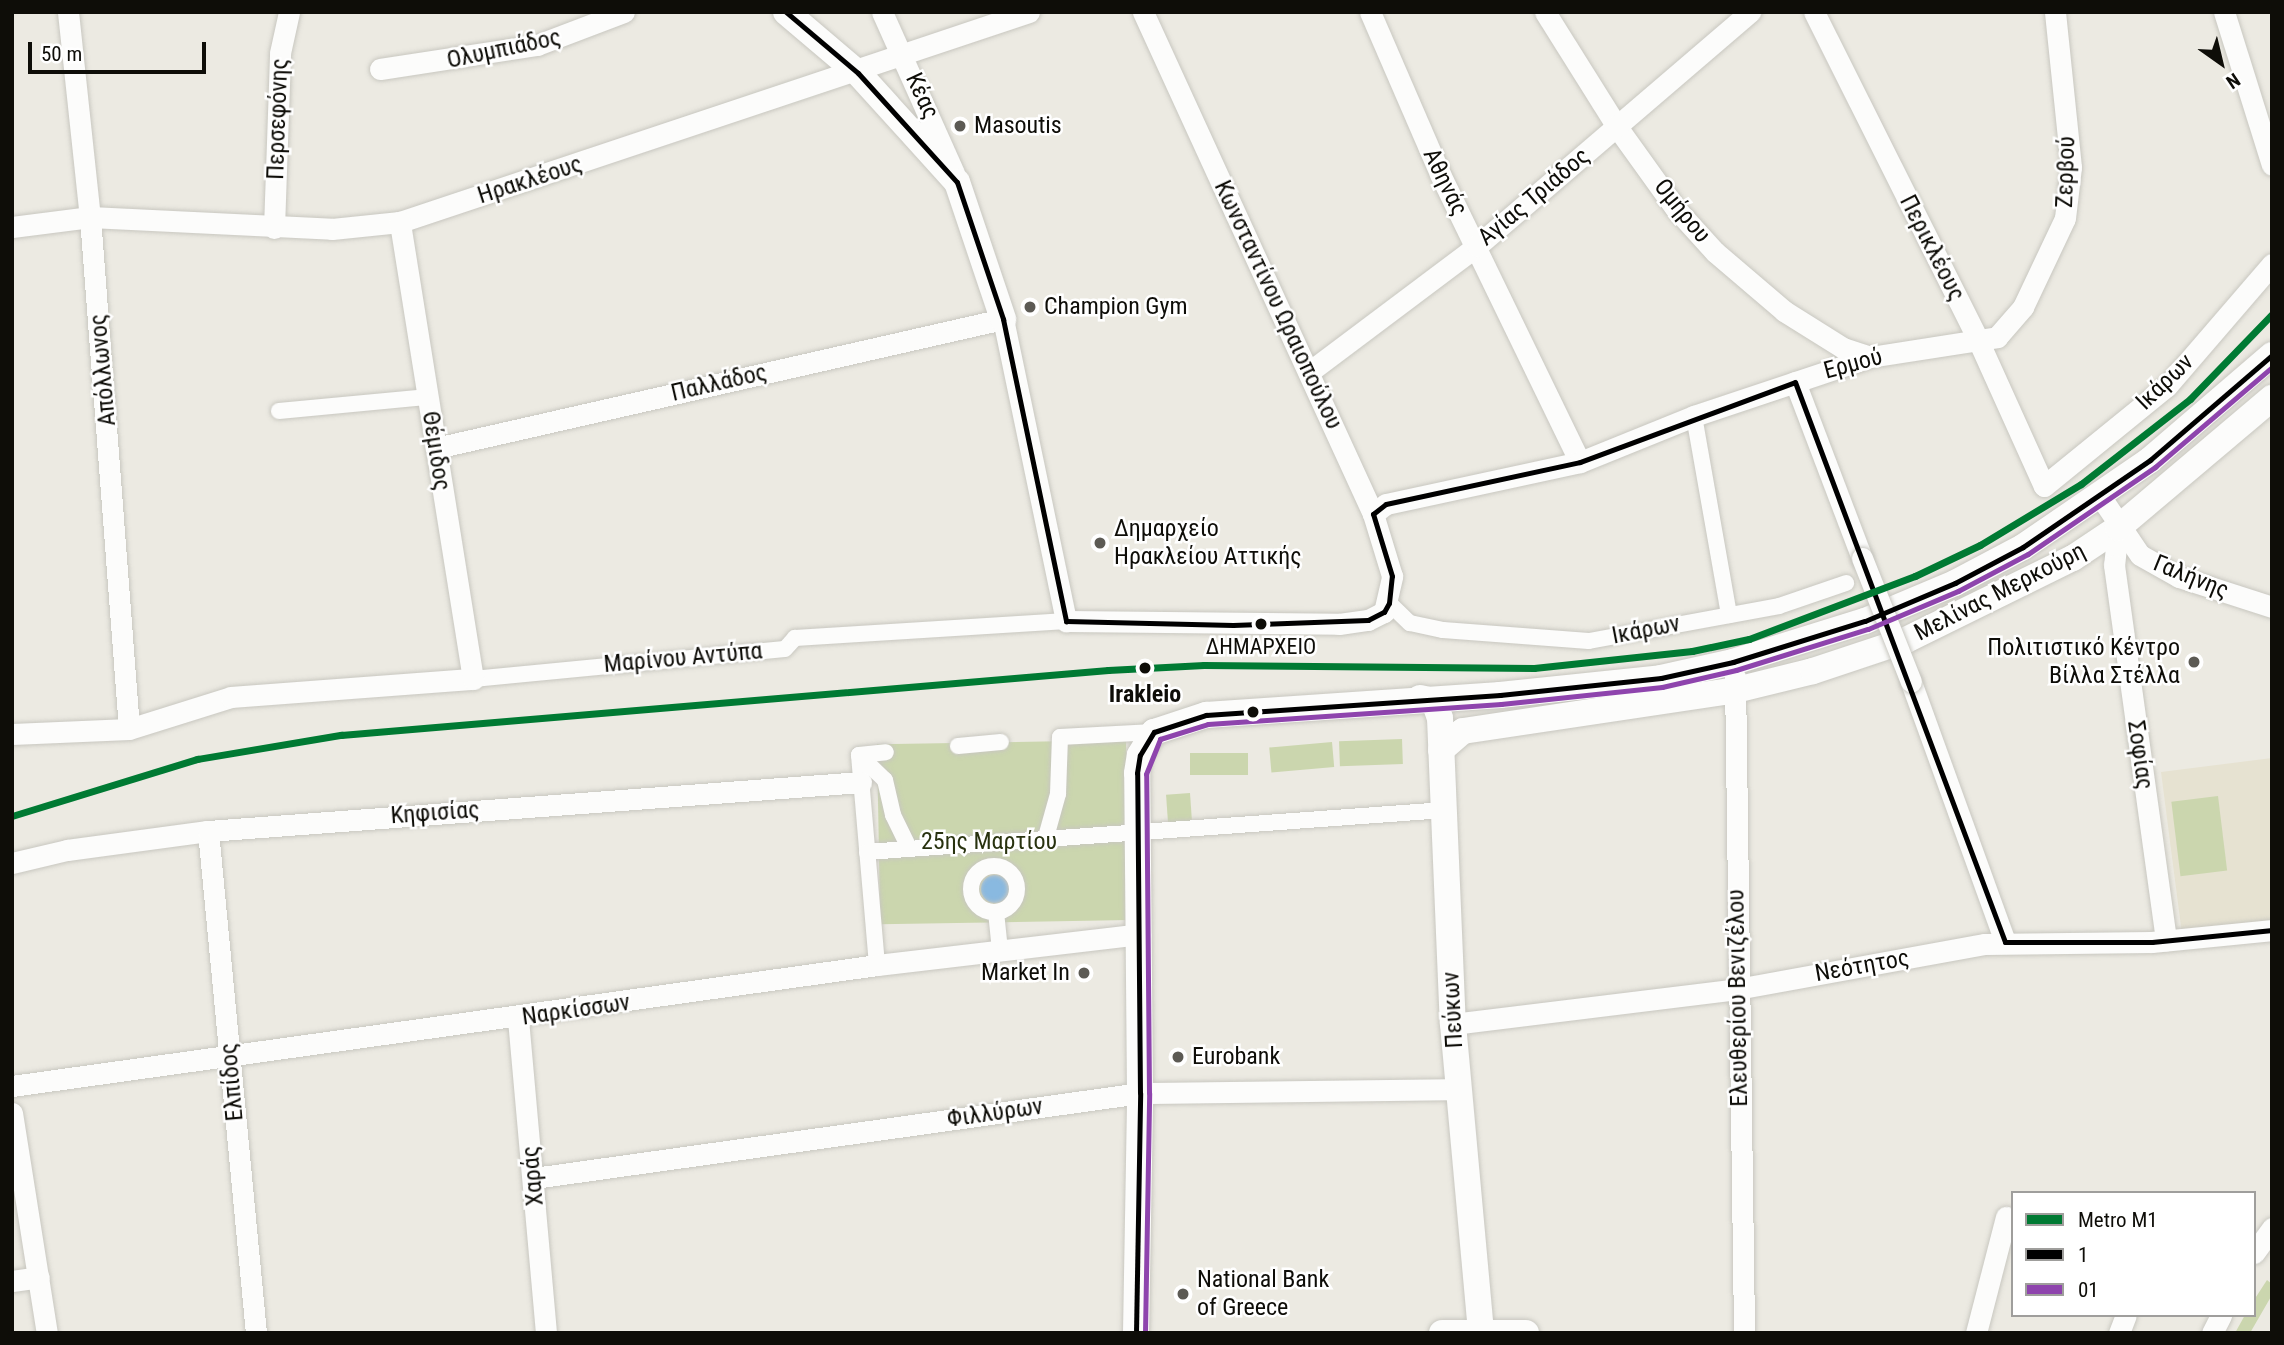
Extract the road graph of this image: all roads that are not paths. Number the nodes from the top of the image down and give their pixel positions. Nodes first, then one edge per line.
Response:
1 (68, 12) edge
2 (289, 12) edge
3 (624, 12) edge
4 (786, 12) edge
5 (882, 12) edge
6 (1029, 12) edge
7 (1143, 12) edge
8 (1370, 12) edge
9 (1545, 12) edge
10 (1750, 12) edge
11 (1814, 12) edge
12 (2055, 12) edge
13 (2224, 12) edge
14 (904, 57) junction
15 (380, 69) dead end
16 (858, 73) junction
17 (1617, 127) junction
18 (2272, 165) edge
19 (957, 182) junction
20 (90, 217) junction
21 (400, 222) junction
22 (12, 227) edge
23 (274, 228) junction
24 (1477, 246) junction
25 (2272, 264) edge
26 (1003, 319) junction
27 (1978, 340) junction
28 (2272, 355) edge
29 (1870, 357) junction
30 (1309, 372) junction
31 (1795, 382) junction
32 (428, 397) junction
33 (2272, 398) edge
34 (279, 411) dead end
35 (1694, 416) junction
36 (436, 448) junction
37 (1580, 463) junction
38 (2044, 486) joint
39 (2100, 496) junction
40 (1373, 514) junction
41 (2118, 527) junction
42 (1846, 583) dead end
43 (1389, 603) junction
44 (2272, 607) edge
45 (1729, 615) junction
46 (1066, 621) junction
47 (995, 634) dead end
48 (887, 640) dead end
49 (1733, 662) junction
50 (473, 679) junction
51 (1736, 690) junction
52 (1420, 698) junction
53 (129, 729) junction
54 (1154, 732) junction
55 (12, 734) edge
56 (1001, 742) dead end
57 (958, 746) dead end
58 (1441, 750) junction
59 (886, 752) dead end
60 (859, 755) junction
61 (861, 782) junction
62 (1444, 810) junction
63 (208, 831) junction
64 (1136, 831) junction
65 (1046, 836) junction
66 (991, 841) junction
67 (909, 848) junction
68 (867, 852) junction
69 (12, 863) edge
70 (994, 866) junction
71 (996, 912) junction
72 (2272, 930) edge
73 (1140, 934) junction
74 (2166, 940) junction
75 (2005, 942) junction
76 (1000, 949) junction
77 (877, 965) junction
78 (1737, 989) junction
79 (518, 1019) junction
80 (1453, 1024) junction
81 (230, 1056) junction
82 (12, 1086) edge
83 (1458, 1090) junction
84 (1140, 1093) junction
85 (12, 1113) edge
86 (534, 1178) junction
87 (2006, 1217) dead end
88 (2272, 1228) edge
89 (2256, 1250) edge
90 (39, 1277) junction
91 (12, 1281) edge
92 (2220, 1317) edge
93 (1480, 1332) edge
94 (47, 1333) edge
95 (256, 1333) edge
96 (546, 1333) edge
97 (1136, 1333) edge
98 (1442, 1333) edge
99 (1526, 1333) edge
100 (1744, 1333) edge
101 (1976, 1333) edge
102 (2212, 1333) edge

1 - 20 street, Απόλλωνος
2 - 23 street, Περσεφόνης
3 - 15 street, Ολυμπιάδος
4 - 16 street
5 - 14 street, Κέας
6 - 14 street, Ηρακλέους
7 - 30 street, Κωνσταντίνου Ωραιοπούλου
8 - 24 street, Αθηνάς
9 - 17 street, Ομήρου
10 - 17 street, Αγίας Τριάδος
11 - 27 street, Περικλέους
12 - 27 street, Ζερβού
13 - 18 street
14 - 16 street, Ηρακλέους
14 - 19 street, Κέας
16 - 19 street
16 - 21 street, Ηρακλέους
17 - 24 street, Αγίας Τριάδος
17 - 29 street, Ομήρου
19 - 26 street
20 - 22 street, Ηρακλέους
20 - 23 street, Ηρακλέους
20 - 53 street, Απόλλωνος
21 - 23 street, Ηρακλέους
21 - 32 street, Θέμιδος
24 - 30 street, Αγίας Τριάδος
24 - 37 street, Αθηνάς
25 - 38 street, Ικάρων
26 - 36 street, Παλλάδος
26 - 46 street
27 - 29 street, Ερμού
27 - 38 street, Περικλέους
28 - 39 street, Μελίνας Μερκούρη
29 - 31 street, Ερμού
30 - 40 street, Κωνσταντίνου Ωραιοπούλου
31 - 35 street, Ερμού
31 - 75 street, bridge
32 - 34 street
32 - 36 street, Θέμιδος
33 - 41 street, Μελίνας Μερκούρη
35 - 37 street, Ερμού
35 - 45 street
36 - 50 street, Θέμιδος
37 - 40 street, Ερμού
39 - 41 street, Γαλήνης
39 - 49 street, Μελίνας Μερκούρη
40 - 43 street, Κωνσταντίνου Ωραιοπούλου
41 - 44 street, Γαλήνης
41 - 51 street, Μελίνας Μερκούρη
41 - 74 street, Σοφίας
42 - 45 street, Ικάρων
43 - 45 street, Ικάρων
43 - 46 street, Μαρίνου Αντύπα
46 - 50 street, Μαρίνου Αντύπα
47 - 48 street
49 - 51 street, Ελευθερίου Βενιζέλου
49 - 52 street, Μελίνας Μερκούρη
50 - 53 street, Μαρίνου Αντύπα
51 - 58 street, Μελίνας Μερκούρη
51 - 78 street, Ελευθερίου Βενιζέλου
52 - 54 street, Μελίνας Μερκούρη
52 - 58 street, Πεύκων
53 - 55 street, Μαρίνου Αντύπα
54 - 64 street
54 - 65 street
56 - 57 street
58 - 62 street, Πεύκων
59 - 60 street
60 - 61 street
60 - 67 street
61 - 63 street, Κηφισίας
61 - 68 street
62 - 64 street
62 - 80 street, Πεύκων
63 - 69 street, Κηφισίας
63 - 81 street, Ελπίδος
64 - 65 street
64 - 73 street
65 - 66 street
66 - 67 street
66 - 70 street
67 - 68 street
68 - 77 street
70 - 71 street
70 - 71 street
71 - 76 street
72 - 74 street, Νεότητος
73 - 76 street, Ναρκίσσων
73 - 84 street
74 - 75 street, Νεότητος
75 - 78 street, Νεότητος
76 - 77 street, Ναρκίσσων
77 - 79 street, Ναρκίσσων
78 - 80 street, Νεότητος
78 - 100 street, Ελευθερίου Βενιζέλου
79 - 81 street, Ναρκίσσων
79 - 86 street, Χαράς
80 - 83 street, Πεύκων
81 - 82 street, Ναρκίσσων
81 - 95 street, Ελπίδος
83 - 84 street, Φιλλύρων
83 - 93 street, Πεύκων
84 - 86 street, Φιλλύρων
84 - 97 street
85 - 90 street
86 - 96 street, Χαράς
87 - 101 street
88 - 89 street
90 - 91 street
90 - 94 street
92 - 102 street
93 - 98 street
93 - 99 street

